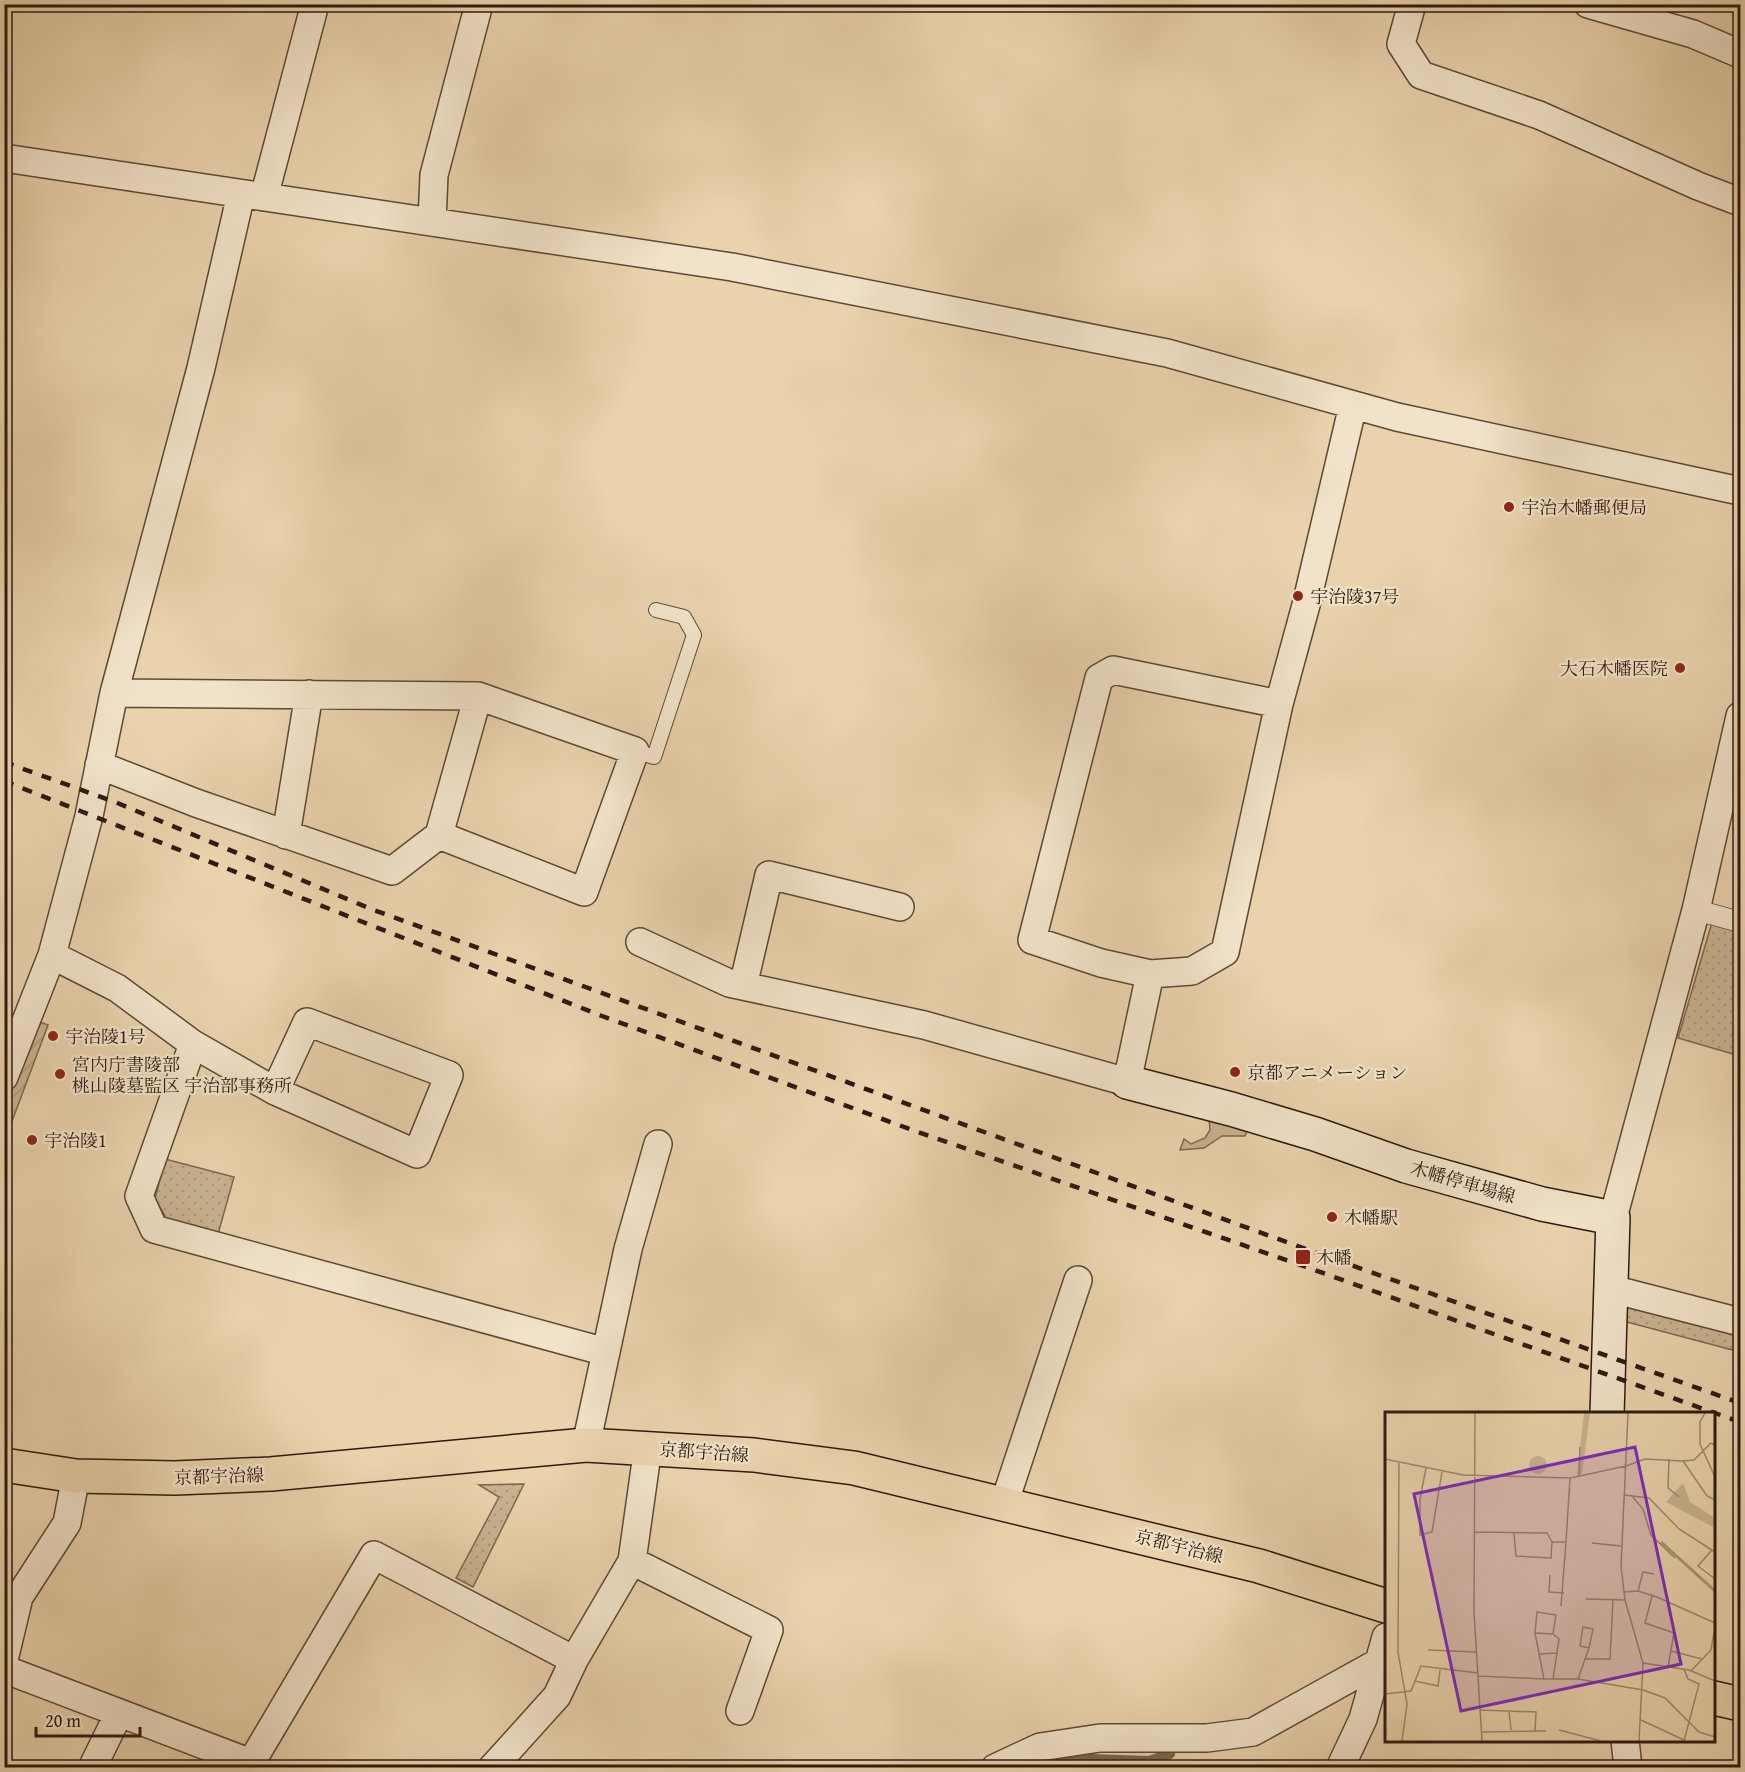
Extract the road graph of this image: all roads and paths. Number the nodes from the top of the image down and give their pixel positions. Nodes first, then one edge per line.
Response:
1 (315, 4) edge
2 (479, 4) edge
3 (1412, 4) edge
4 (1588, 4) edge
5 (1740, 54) edge
6 (4, 158) edge
7 (253, 195) junction
8 (1740, 202) edge
9 (432, 222) junction
10 (1353, 405) junction
11 (1740, 491) edge
12 (657, 610) dead end
13 (114, 693) junction
14 (309, 694) junction
15 (478, 696) junction
16 (1279, 704) junction
17 (1740, 716) edge
18 (635, 751) junction
19 (99, 765) junction
20 (286, 835) junction
21 (439, 835) junction
22 (900, 907) dead end
23 (1695, 910) junction
24 (1740, 922) edge
25 (640, 942) dead end
26 (52, 955) junction
27 (1150, 974) junction
28 (743, 986) junction
29 (193, 1044) junction
30 (4, 1077) edge
31 (1127, 1082) junction
32 (275, 1091) junction
33 (658, 1144) dead end
34 (1613, 1218) junction
35 (1078, 1280) dead end
36 (1612, 1289) junction
37 (1740, 1322) edge
38 (606, 1352) junction
39 (1607, 1412) edge
40 (586, 1446) junction
41 (648, 1447) junction
42 (4, 1465) edge
43 (76, 1476) junction
44 (1004, 1504) junction
45 (632, 1561) junction
46 (1385, 1606) edge
47 (1383, 1649) edge
48 (4, 1659) edge
49 (574, 1660) junction
50 (4, 1669) edge
51 (1715, 1698) edge
52 (1740, 1704) edge
53 (740, 1711) dead end
54 (119, 1713) junction
55 (1625, 1742) edge
56 (92, 1767) edge
57 (492, 1767) edge
58 (995, 1767) edge
59 (1340, 1767) edge
60 (1628, 1767) edge

1 - 7 street
2 - 9 street
3 - 8 street
4 - 5 street
6 - 7 street
7 - 9 street
7 - 13 street
9 - 10 street
10 - 11 street
10 - 16 street
12 - 18 lane
13 - 14 street
13 - 19 street
14 - 15 street
14 - 20 street
15 - 18 street
15 - 21 street
16 - 27 street
16 - 27 street
17 - 23 street
18 - 21 street
19 - 20 street
19 - 26 street
20 - 21 street
22 - 28 street
23 - 24 street
23 - 34 street
25 - 28 street
26 - 29 street
26 - 30 street
27 - 31 street
28 - 31 street
29 - 32 street
29 - 38 street
31 - 34 main road, 木幡停車場線
32 - 32 street
33 - 38 street
34 - 36 main road
35 - 44 street
36 - 37 street
36 - 39 main road
38 - 40 street
40 - 41 main road, 京都宇治線
40 - 43 main road, 京都宇治線
41 - 44 main road, 京都宇治線
41 - 45 street
42 - 43 main road, 京都宇治線
43 - 48 street
44 - 46 main road, 京都宇治線
45 - 49 street
45 - 53 street
47 - 58 street
47 - 59 street
49 - 54 street
49 - 57 street
50 - 54 street
51 - 52 main road
54 - 56 street
55 - 60 street

